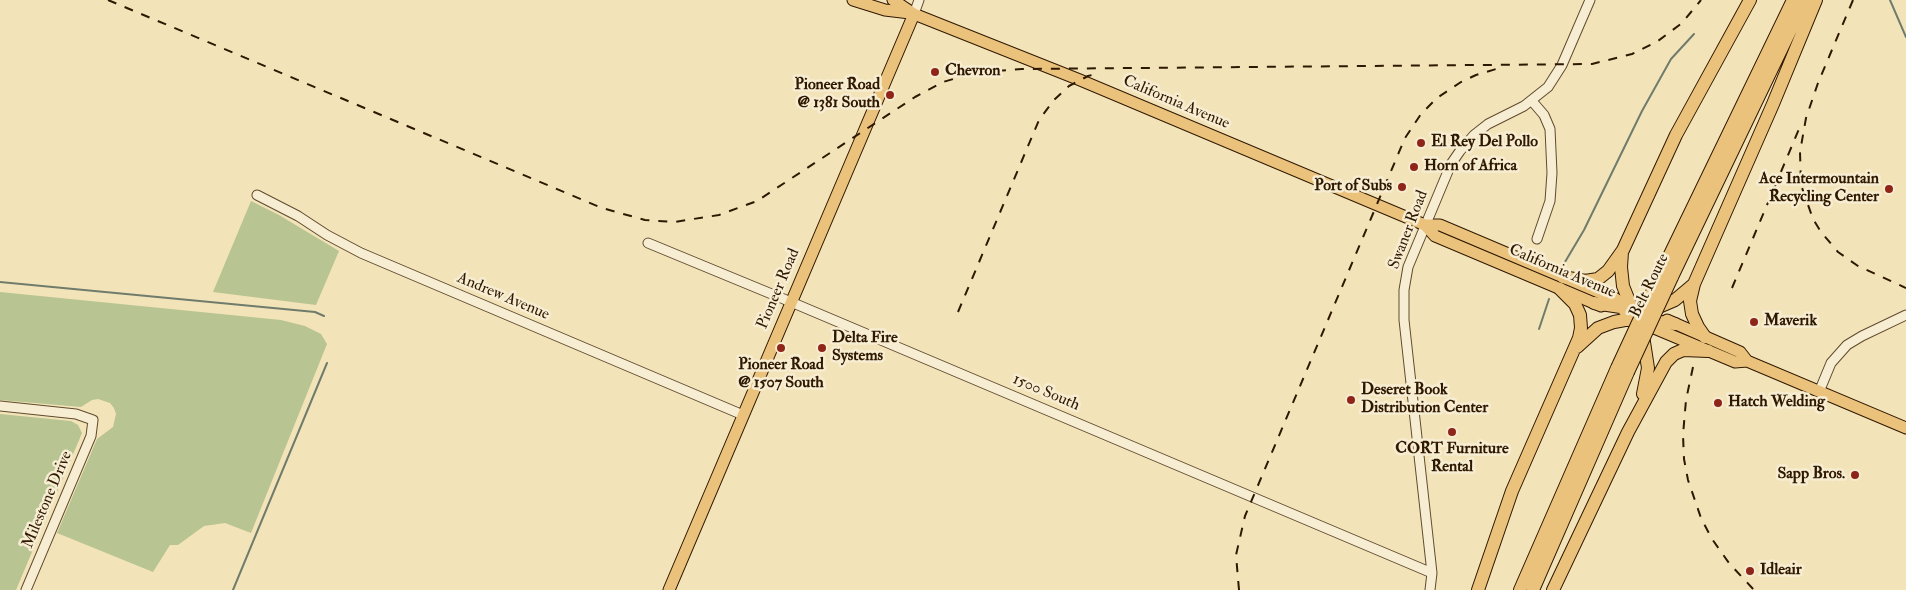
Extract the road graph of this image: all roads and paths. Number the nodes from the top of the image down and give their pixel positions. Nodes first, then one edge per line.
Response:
1 (853, 0) edge
2 (893, 0) edge
3 (919, 0) edge
4 (1590, 0) edge
5 (1750, 0) edge
6 (1792, 0) edge
7 (1805, 0) edge
8 (1816, 0) edge
9 (914, 14) junction
10 (1532, 101) junction
11 (257, 195) dead end
12 (1425, 225) junction
13 (1537, 240) dead end
14 (648, 244) dead end
15 (1623, 250) junction
16 (1667, 275) junction
17 (1562, 283) junction
18 (1694, 284) junction
19 (791, 302) junction
20 (1594, 303) joint
21 (1632, 310) junction
22 (1906, 315) edge
23 (1675, 324) joint
24 (1658, 330) joint
25 (1705, 337) junction
26 (1576, 349) junction
27 (1708, 351) junction
28 (1747, 361) junction
29 (1622, 370) junction
30 (1819, 392) junction
31 (0, 406) edge
32 (743, 415) junction
33 (1906, 428) edge
34 (1628, 432) junction
35 (1432, 573) junction
36 (26, 590) edge
37 (668, 590) edge
38 (1430, 590) edge
39 (1478, 590) edge
40 (1520, 590) edge
41 (1533, 590) edge
42 (1553, 590) edge

1 - 9 main road, California Avenue
2 - 9 main road, California Avenue
3 - 9 street, Pioneer Road
4 - 10 street, Swaner Road
5 - 15 highway
6 - 16 highway, Belt Route
7 - 16 highway, Belt Route
8 - 18 highway
9 - 12 main road, California Avenue
9 - 19 main road, Pioneer Road
10 - 12 street, Swaner Road
10 - 13 street
11 - 32 street, Andrew Avenue
12 - 17 main road, California Avenue
12 - 35 street, Swaner Road
14 - 19 street, 1500 South
15 - 17 highway
15 - 21 highway
16 - 29 highway, Belt Route, bridge
17 - 20 main road, California Avenue
17 - 21 main road, California Avenue
17 - 26 highway
18 - 21 highway
18 - 25 highway
19 - 32 main road, Pioneer Road
19 - 35 street, 1500 South
20 - 21 highway
21 - 23 highway
21 - 24 highway
21 - 26 highway
21 - 34 highway
22 - 30 street
23 - 25 main road
24 - 27 main road
25 - 28 main road
26 - 39 highway
27 - 28 main road
27 - 34 highway
28 - 30 main road
29 - 40 highway, Belt Route
29 - 41 highway, Belt Route
30 - 33 main road
31 - 36 street, Milestone Drive
32 - 37 main road, Pioneer Road
34 - 42 highway
35 - 38 street, Swaner Road

